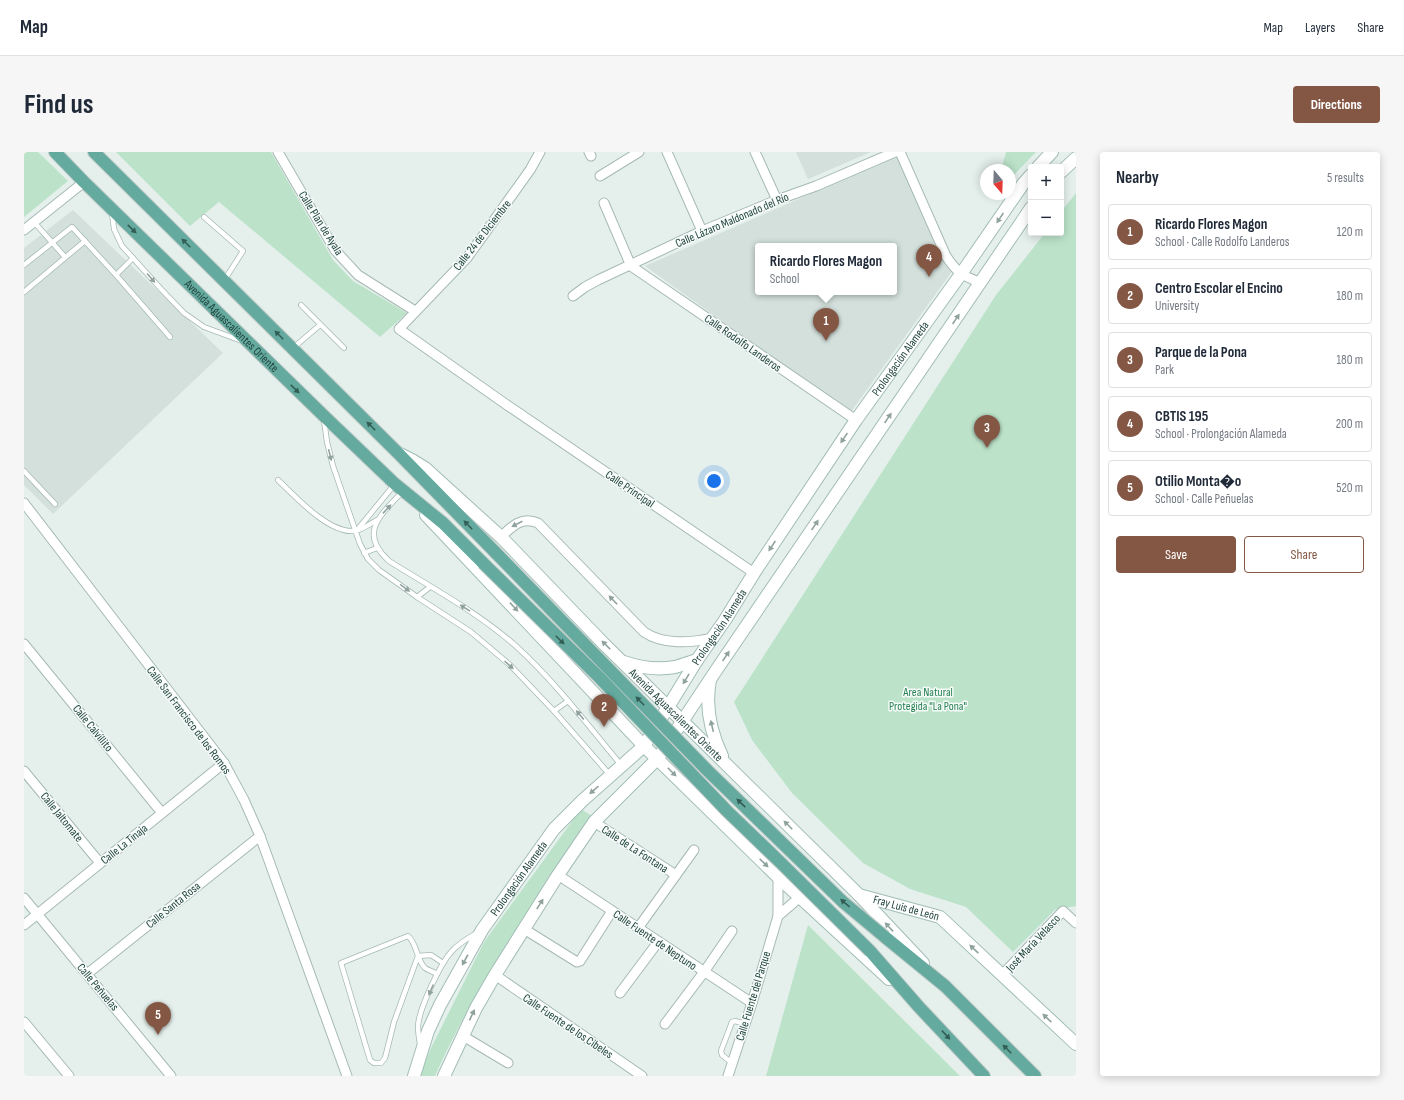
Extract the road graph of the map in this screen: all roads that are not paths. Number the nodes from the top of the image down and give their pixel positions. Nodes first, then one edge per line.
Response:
1 (55, 152) edge
2 (94, 152) edge
3 (278, 152) edge
4 (540, 152) edge
5 (639, 152) edge
6 (667, 152) edge
7 (755, 152) edge
8 (895, 152) edge
9 (900, 152) edge
10 (1052, 152) edge
11 (1076, 158) edge
12 (1041, 164) edge
13 (1064, 169) edge
14 (600, 176) dead end
15 (1028, 178) edge
16 (84, 182) junction
17 (777, 200) junction
18 (604, 203) dead end
19 (112, 210) junction
20 (1028, 212) edge
21 (204, 217) dead end
22 (34, 222) junction
23 (24, 230) edge
24 (702, 231) junction
25 (85, 241) junction
26 (52, 242) junction
27 (65, 257) junction
28 (133, 258) junction
29 (24, 265) edge
30 (631, 266) junction
31 (961, 274) junction
32 (116, 275) junction
33 (224, 281) junction
34 (981, 283) junction
35 (24, 292) edge
36 (573, 296) dead end
37 (301, 305) dead end
38 (415, 311) junction
39 (320, 325) junction
40 (170, 338) dead end
41 (250, 345) junction
42 (292, 348) junction
43 (344, 348) dead end
44 (507, 405) joint
45 (324, 416) junction
46 (856, 420) junction
47 (398, 454) junction
48 (24, 472) edge
49 (278, 480) dead end
50 (403, 491) junction
51 (24, 503) edge
52 (55, 504) dead end
53 (377, 520) junction
54 (355, 531) junction
55 (502, 537) junction
56 (377, 548) junction
57 (364, 553) junction
58 (754, 573) junction
59 (430, 587) junction
60 (417, 597) junction
61 (712, 638) junction
62 (24, 644) edge
63 (697, 660) junction
64 (623, 662) junction
65 (710, 680) junction
66 (568, 701) junction
67 (667, 704) junction
68 (554, 711) junction
69 (683, 721) junction
70 (630, 729) junction
71 (644, 746) junction
72 (658, 758) junction
73 (721, 759) junction
74 (224, 763) junction
75 (622, 766) junction
76 (24, 771) edge
77 (611, 776) junction
78 (687, 788) junction
79 (162, 813) junction
80 (594, 822) junction
81 (260, 836) junction
82 (694, 850) dead end
83 (100, 863) junction
84 (558, 875) junction
85 (676, 876) junction
86 (778, 877) junction
87 (859, 895) junction
88 (800, 897) junction
89 (24, 898) edge
90 (612, 911) junction
91 (38, 914) junction
92 (778, 916) junction
93 (1076, 923) edge
94 (24, 925) edge
95 (524, 928) junction
96 (638, 928) junction
97 (482, 930) junction
98 (732, 931) dead end
99 (658, 942) junction
100 (418, 956) junction
101 (443, 963) junction
102 (704, 972) junction
103 (87, 974) junction
104 (437, 974) junction
105 (495, 975) junction
106 (1002, 975) junction
107 (945, 986) junction
108 (620, 993) dead end
109 (752, 1003) junction
110 (919, 1007) junction
111 (24, 1022) edge
112 (665, 1024) dead end
113 (746, 1024) junction
114 (463, 1036) junction
115 (1076, 1044) edge
116 (421, 1052) junction
117 (508, 1063) dead end
118 (732, 1063) junction
119 (640, 1075) edge
120 (69, 1076) edge
121 (171, 1076) edge
122 (347, 1076) edge
123 (414, 1076) edge
124 (444, 1076) edge
125 (728, 1076) edge
126 (984, 1076) edge
127 (1035, 1076) edge

1 - 16 main road, Avenida Aguascalientes Oriente
33 -> 2 main road, Avenida Aguascalientes Oriente
3 - 38 street, Calle Plan de Ayala
4 - 38 street, Calle 24 de Diciembre
5 - 14 street
6 - 24 street
7 - 17 street
8 - 17 street, Calle Lázaro Maldonado del Río
9 - 31 street
10 - 12 main road
11 - 13 main road
15 -> 31 main road, Prolongación Alameda
16 - 19 main road, Avenida Aguascalientes Oriente
16 - 22 street
17 - 24 street, Calle Lázaro Maldonado del Río
18 - 30 street
19 - 28 lane
19 -> 41 main road, Avenida Aguascalientes Oriente
20 - 34 main road, Prolongación Alameda
21 - 33 lane
22 - 23 street
22 - 26 lane
24 - 30 street, Calle Lázaro Maldonado del Río
25 - 26 lane
25 - 27 lane
25 - 32 lane
26 - 27 lane
26 - 29 lane
27 - 35 lane
28 - 32 lane
28 -> 41 lane
30 - 36 street, Calle Lázaro Maldonado del Río
30 - 46 street, Calle Rodolfo Landeros
31 - 34 street
31 - 46 main road, Prolongación Alameda
32 - 40 lane
42 -> 33 main road, Avenida Aguascalientes Oriente
65 -> 34 main road, Prolongación Alameda
37 - 39 lane
38 - 44 street, Calle 24 de Diciembre
39 - 42 lane
39 - 43 lane
41 -> 45 main road, Avenida Aguascalientes Oriente
47 -> 42 main road, Avenida Aguascalientes Oriente
44 - 58 street, Calle Principal
45 - 50 main road, Avenida Aguascalientes Oriente
45 -> 54 lane
46 -> 58 main road, Prolongación Alameda
47 - 55 main road, Avenida Aguascalientes Oriente
107 -> 47 main road, Avenida Aguascalientes Oriente, bridge
48 - 52 lane
49 - 54 lane
53 -> 50 lane
50 - 54 lane
50 -> 70 main road, Avenida Aguascalientes Oriente
50 -> 110 main road, Avenida Aguascalientes Oriente, bridge
51 - 74 street, Calle San Francisco de los Romos
53 - 54 lane
53 - 56 lane
54 - 57 lane
61 -> 55 street
64 -> 55 main road, Avenida Aguascalientes Oriente
56 - 57 lane
56 - 59 lane
57 -> 60 lane
58 - 61 main road, Prolongación Alameda
59 - 60 lane
66 -> 59 lane
60 -> 68 lane
61 - 63 main road, Prolongación Alameda
62 - 79 street, Calle Calvillito
63 - 64 main road
63 -> 67 main road, Prolongación Alameda
64 - 67 main road, Avenida Aguascalientes Oriente
65 - 69 main road, Prolongación Alameda
73 -> 65 main road
66 - 68 lane
75 -> 66 lane
67 - 69 main road, Avenida Aguascalientes Oriente
67 - 70 main road
67 - 71 main road, Prolongación Alameda
68 - 77 lane
69 - 72 main road, Prolongación Alameda
69 - 73 main road, Avenida Aguascalientes Oriente
70 - 71 main road, Avenida Aguascalientes Oriente
71 - 72 main road, Avenida Aguascalientes Oriente
71 - 75 main road, Prolongación Alameda
72 -> 78 main road, Avenida Aguascalientes Oriente
72 - 80 main road, Prolongación Alameda
73 - 78 main road
87 -> 73 main road, Avenida Aguascalientes Oriente
74 - 79 street, Calle La Tinaja
74 - 81 street, Calle San Francisco de los Romos
75 - 77 main road, Prolongación Alameda
76 - 83 street, Calle Jaltomate
77 -> 97 main road, Prolongación Alameda
78 -> 86 main road, Avenida Aguascalientes Oriente
79 - 83 street, Calle La Tinaja
80 - 84 main road, Prolongación Alameda
80 - 85 street, Calle de La Fontana
81 - 103 street, Calle Santa Rosa
81 - 122 street, Calle San Francisco de los Romos
82 - 85 street
83 - 91 street, Calle La Tinaja
84 - 90 street, Calle Fuente de Neptuno
95 -> 84 main road, Prolongación Alameda
85 - 96 street
86 - 88 main road, Avenida Aguascalientes Oriente
86 - 92 street, Calle Fuente del Parque
106 -> 87 main road, Fray Luis de León
107 -> 87 main road, Avenida Aguascalientes Oriente
88 - 92 street
88 - 110 main road, Avenida Aguascalientes Oriente
89 - 91 street, Calle Peñuelas
90 - 95 street
90 - 96 street, Calle Fuente de Neptuno
91 - 94 street, Calle La Tinaja
91 - 103 street, Calle Peñuelas
92 - 109 street, Calle Fuente del Parque
93 - 106 street, José María Velasco
95 - 105 main road, Prolongación Alameda
96 - 99 street, Calle Fuente de Neptuno
97 - 101 lane
97 -> 116 main road, Prolongación Alameda
98 - 102 street
99 - 102 street, Calle Fuente de Neptuno
99 - 108 street
100 - 100 lane
100 - 101 lane
100 - 104 lane
101 - 104 lane
102 - 109 street, Calle Fuente de Neptuno
102 - 112 street
103 - 121 street, Calle Peñuelas
104 -> 116 lane
114 -> 105 main road, Prolongación Alameda
105 - 119 street, Calle Fuente de los Cibeles
115 -> 106 main road
127 -> 107 main road, Avenida Aguascalientes Oriente
109 - 113 street, Calle Fuente del Parque
110 -> 126 main road, Avenida Aguascalientes Oriente
111 - 120 street
113 - 118 street, Calle Fuente del Parque
113 - 118 lane
114 - 117 street
114 - 124 main road, Prolongación Alameda
116 - 123 main road, Prolongación Alameda
118 - 125 street, Calle Fuente del Parque

